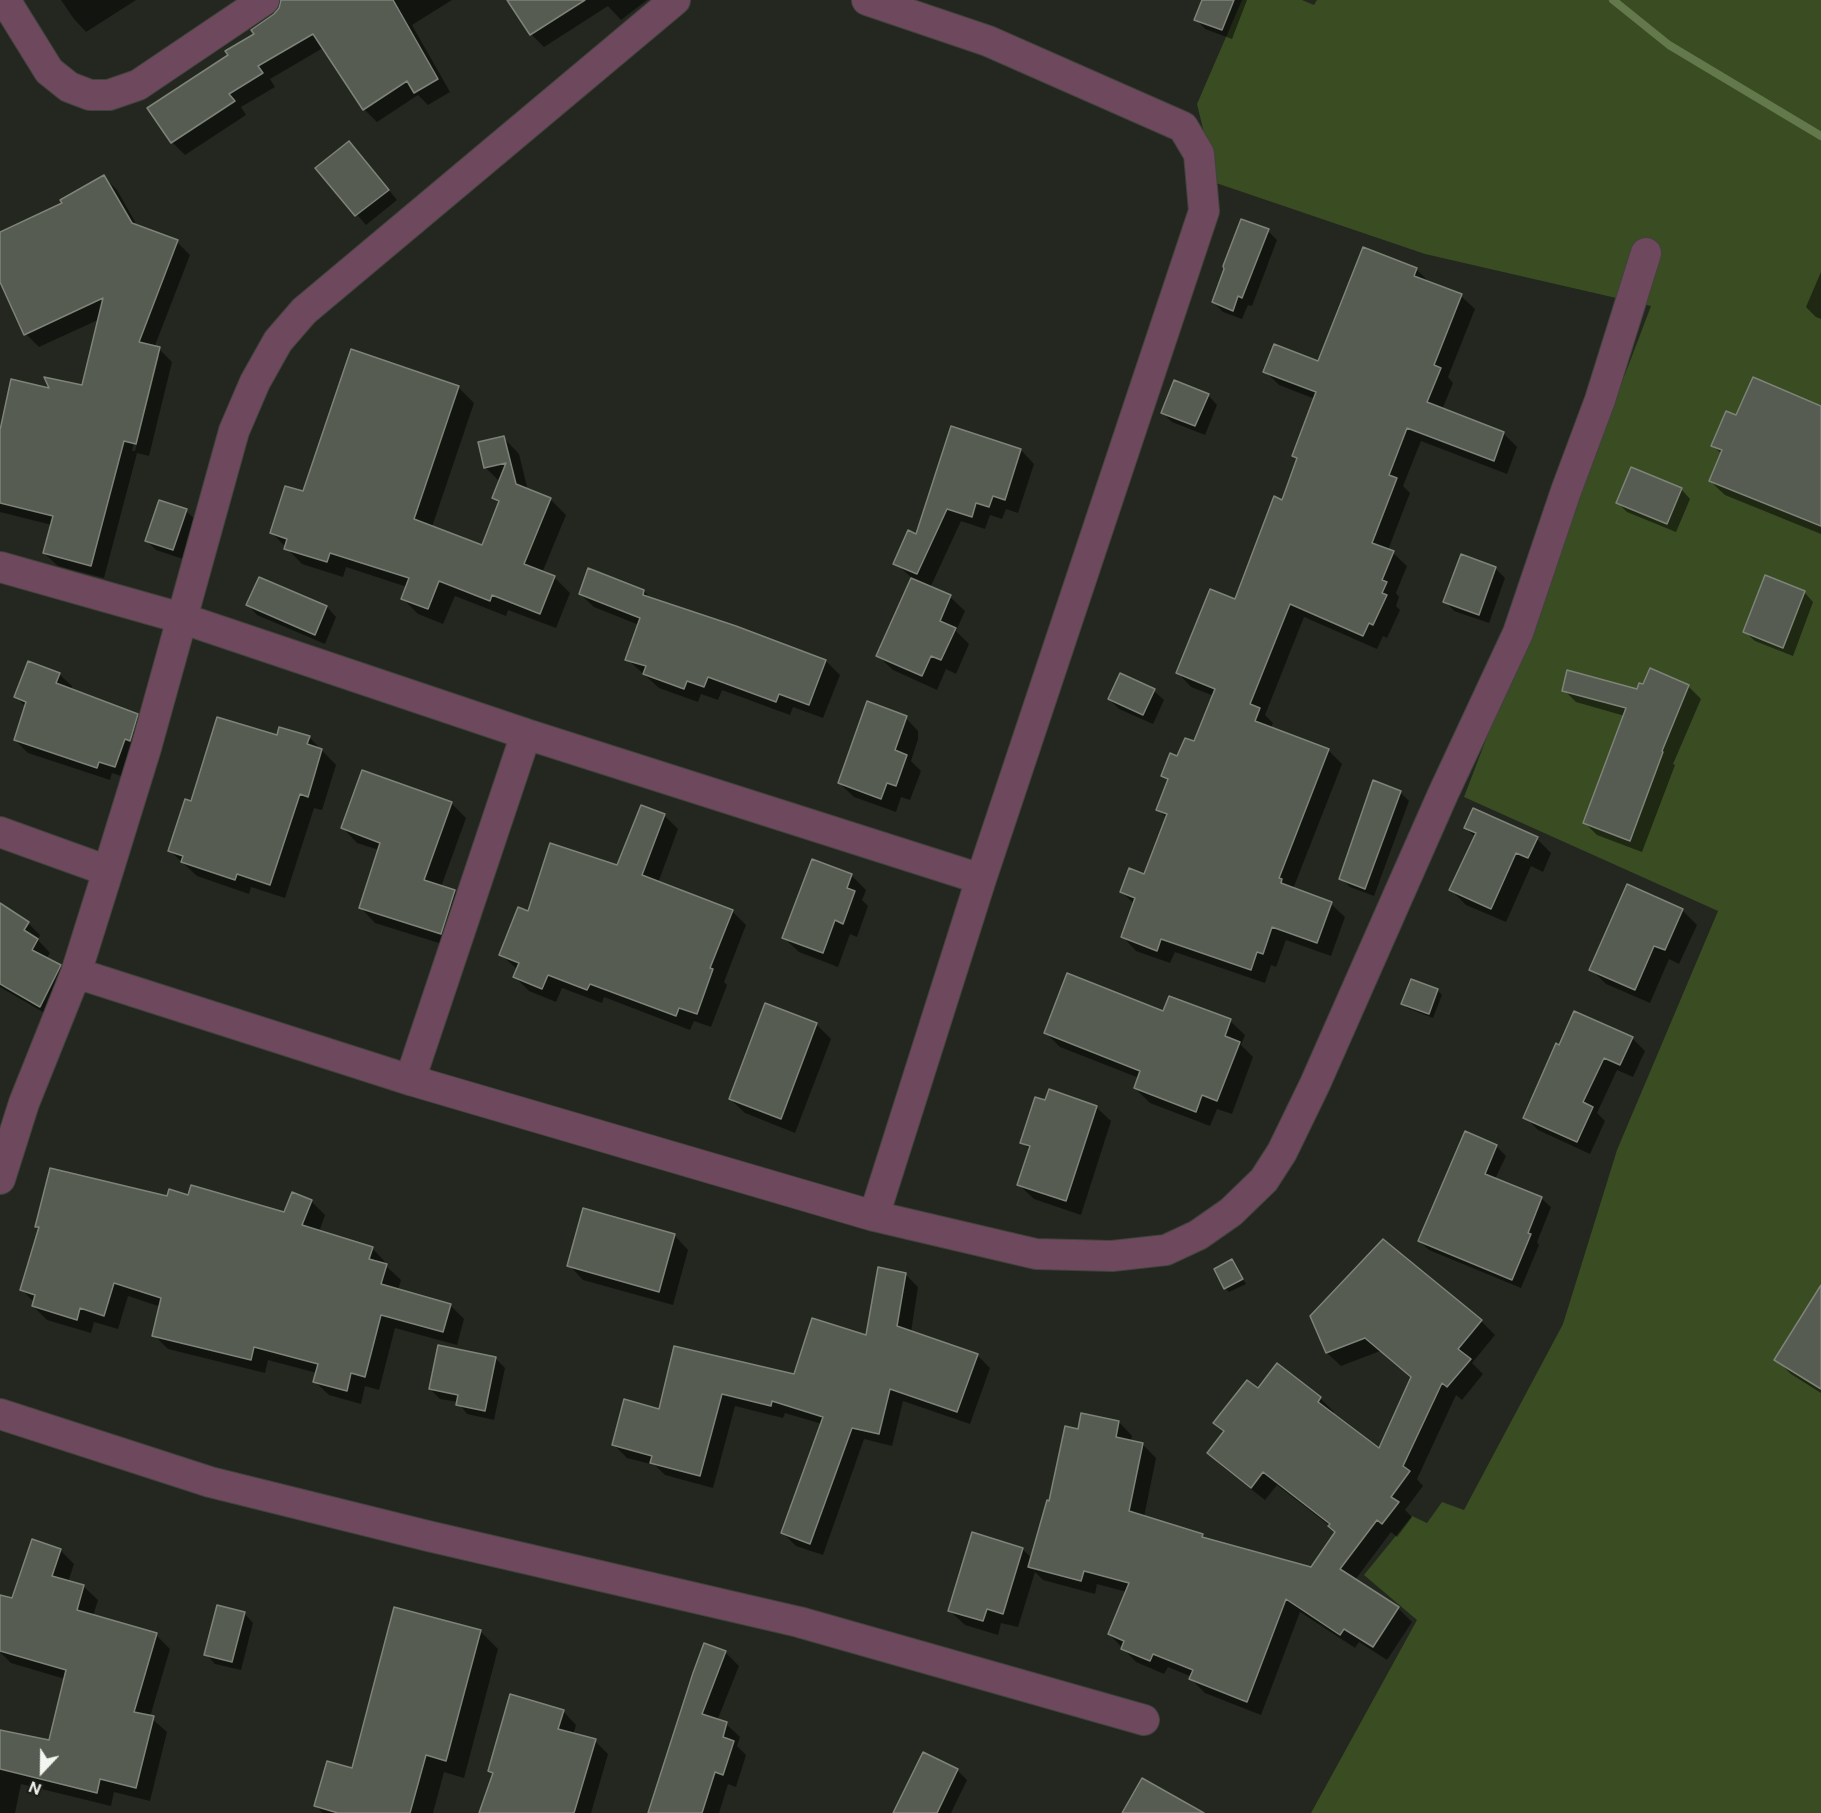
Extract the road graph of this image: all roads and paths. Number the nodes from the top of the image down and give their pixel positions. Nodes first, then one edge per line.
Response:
1 (5, 0) edge
2 (264, 0) edge
3 (675, 0) edge
4 (867, 0) edge
5 (1646, 253) dead end
6 (0, 567) edge
7 (181, 618) junction
8 (526, 734) junction
9 (0, 832) edge
10 (108, 871) junction
11 (981, 879) junction
12 (76, 973) junction
13 (410, 1080) junction
14 (12, 1100) edge
15 (0, 1179) edge
16 (874, 1216) junction
17 (0, 1414) edge
18 (1144, 1720) dead end

1 - 2 street
3 - 7 street
4 - 11 street
5 - 16 street
6 - 7 street
7 - 8 street
7 - 10 street
8 - 11 street
8 - 13 street
9 - 10 street
10 - 12 street
11 - 16 street
12 - 13 street
12 - 14 street
13 - 16 street
14 - 15 street
17 - 18 street

